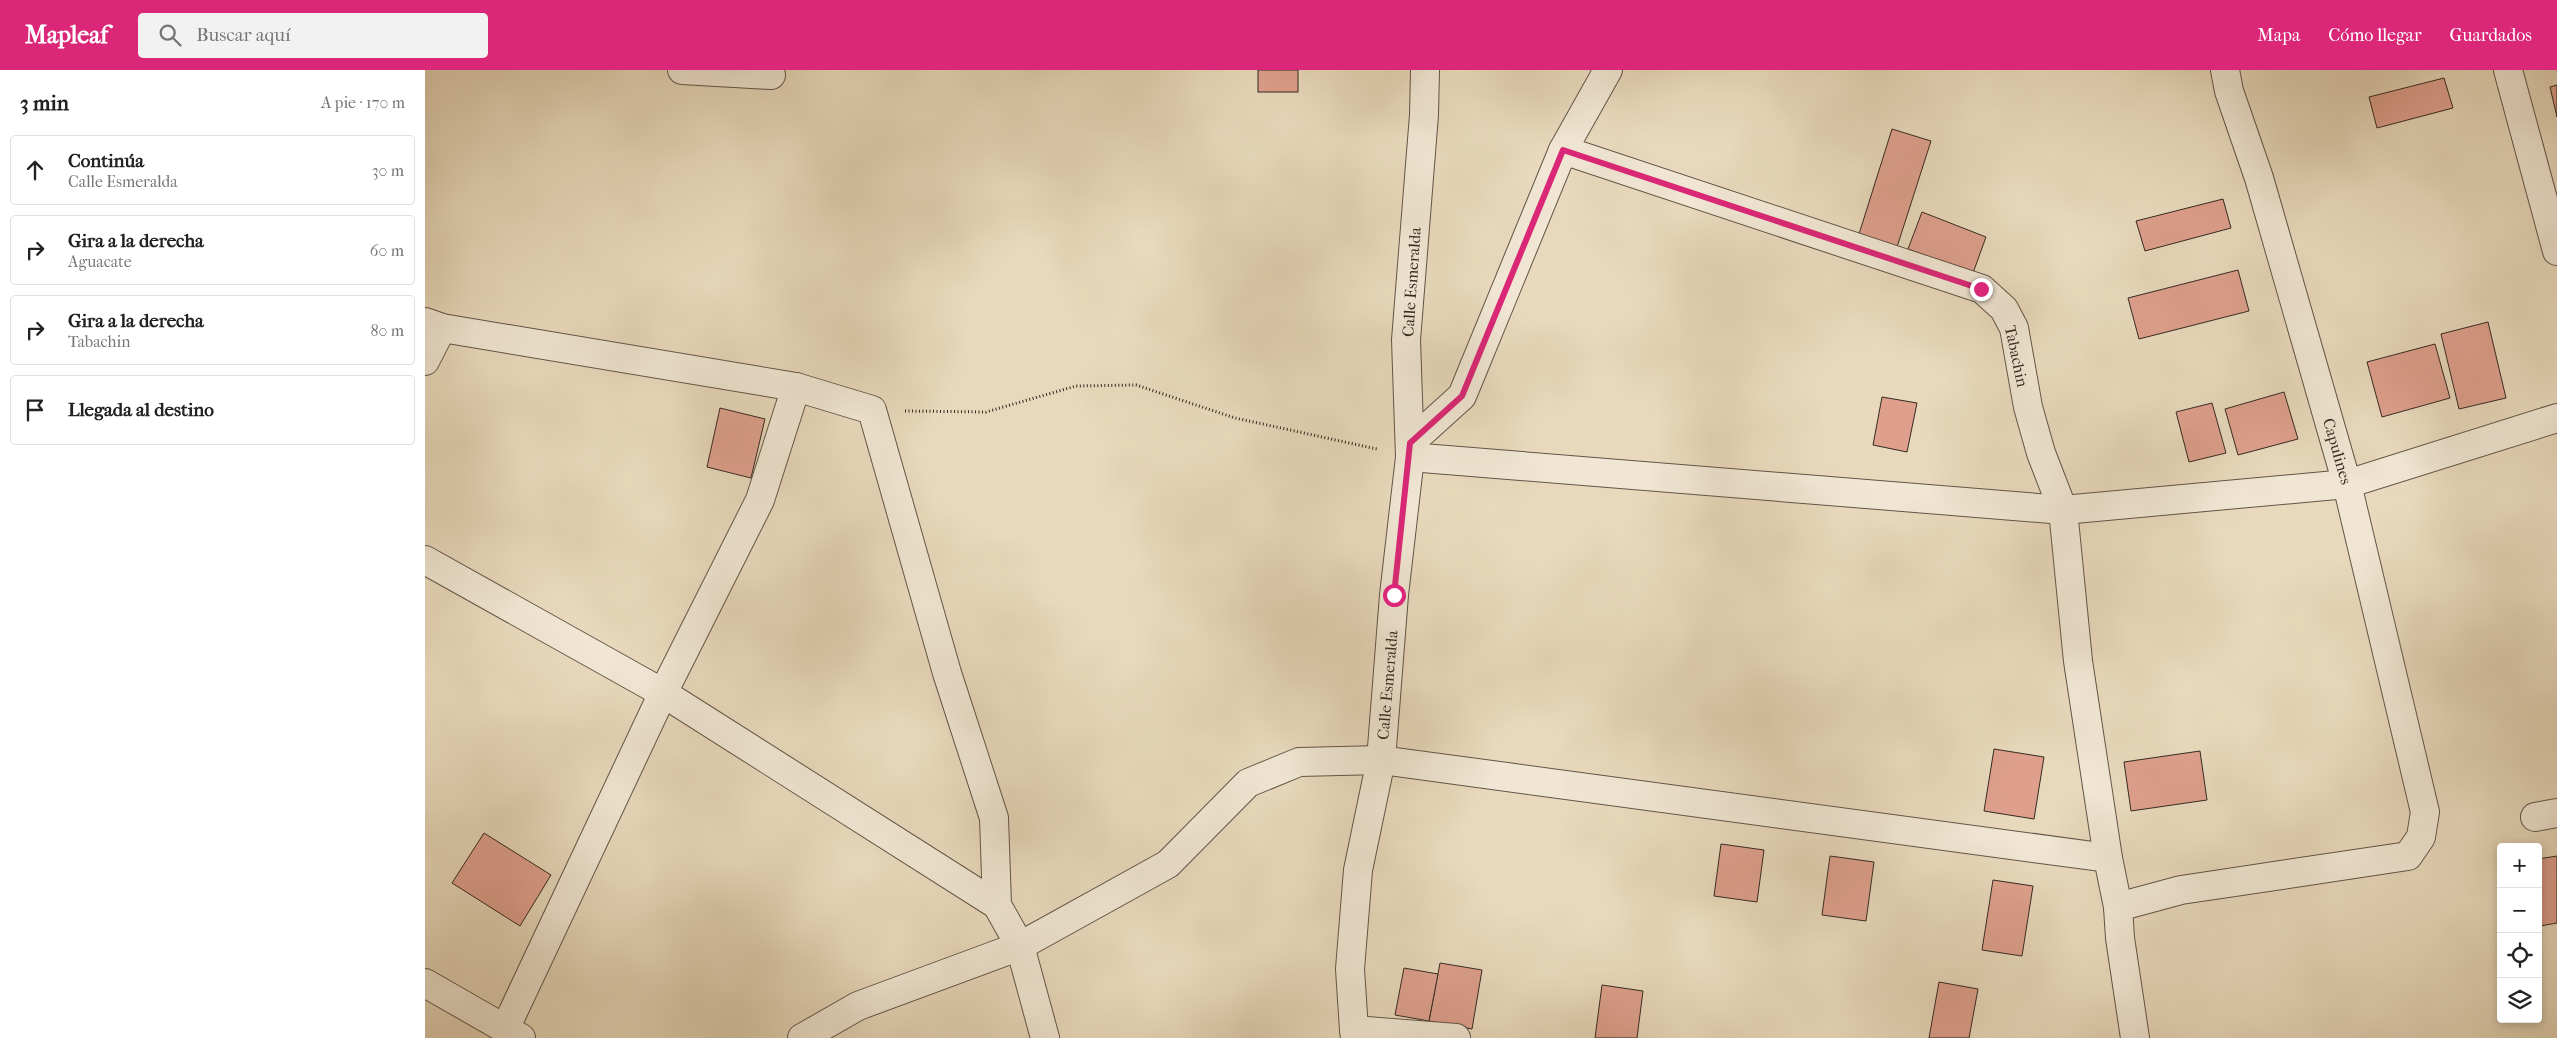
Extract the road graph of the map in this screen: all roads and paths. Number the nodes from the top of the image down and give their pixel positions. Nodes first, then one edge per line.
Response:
1 (682, 70) edge
2 (1425, 70) edge
3 (1608, 70) edge
4 (2225, 70) edge
5 (2508, 70) edge
6 (771, 75) dead end
7 (1563, 150) junction
8 (2557, 251) edge
9 (433, 325) edge
10 (425, 361) edge
11 (795, 386) junction
12 (872, 410) junction
13 (2557, 418) edge
14 (1410, 450) junction
15 (2347, 484) junction
16 (2063, 510) junction
17 (425, 560) edge
18 (663, 693) junction
19 (1381, 760) junction
20 (2108, 858) junction
21 (997, 905) junction
22 (2118, 907) junction
23 (1020, 946) junction
24 (425, 983) edge
25 (513, 1034) edge
26 (1354, 1034) edge
27 (802, 1038) edge
28 (1045, 1038) edge
29 (1456, 1038) edge
30 (2135, 1038) edge

1 - 6 street
2 - 14 street, Calle Esmeralda
3 - 7 street
4 - 15 street, Capulines
5 - 8 street
7 - 14 street
7 - 16 street, Tabachin
9 - 10 street
9 - 11 street
11 - 12 street
11 - 18 street
12 - 14 path
12 - 21 street
13 - 15 street
14 - 16 street
14 - 19 street, Calle Esmeralda
15 - 16 street
15 - 22 street, Capulines
16 - 20 street, Tabachin
17 - 18 street
18 - 21 street
18 - 25 street
19 - 20 street
19 - 23 street
19 - 26 street, Calle Esmeralda
20 - 22 street, Tabachin
21 - 23 street
22 - 30 street, Tabachin
23 - 27 street
23 - 28 street
24 - 25 street
26 - 29 street

